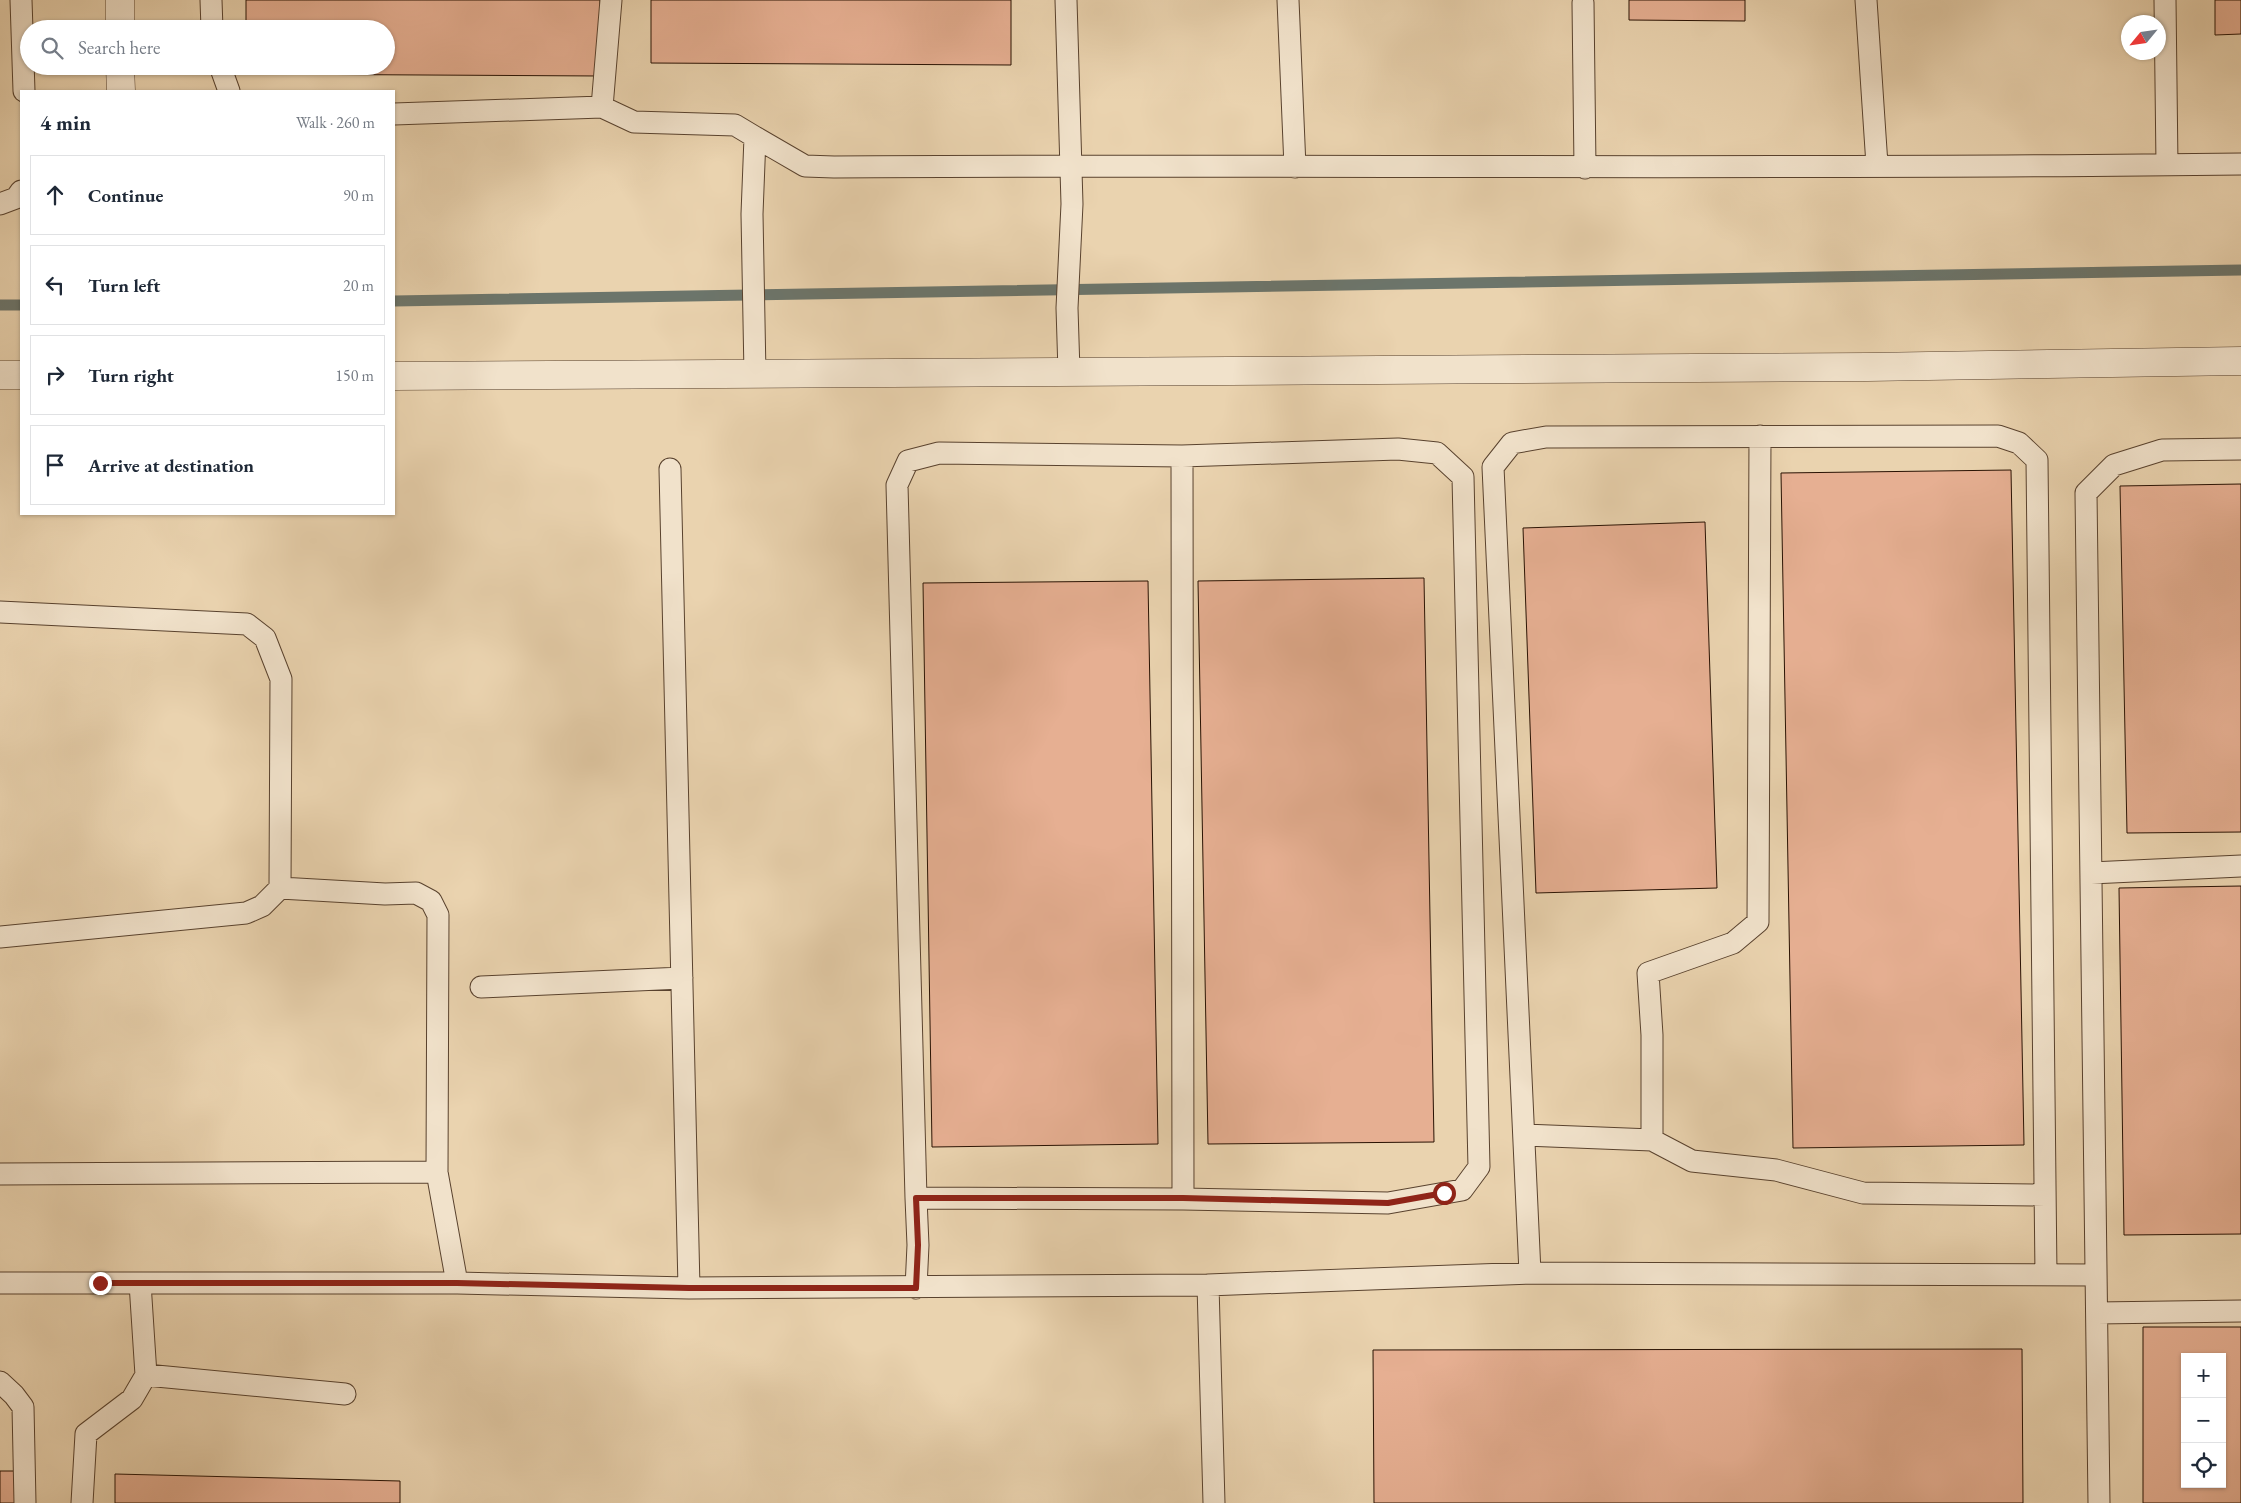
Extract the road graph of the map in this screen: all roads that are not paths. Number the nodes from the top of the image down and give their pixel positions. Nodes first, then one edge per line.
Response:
1 (21, 0) edge
2 (120, 0) edge
3 (211, 0) edge
4 (611, 0) edge
5 (1066, 0) edge
6 (1288, 0) edge
7 (1866, 0) edge
8 (2165, 0) edge
9 (1583, 3) dead end
10 (22, 20) edge
11 (120, 20) edge
12 (212, 20) edge
13 (23, 75) edge
14 (120, 75) edge
15 (223, 75) edge
16 (24, 90) edge
17 (121, 90) edge
18 (229, 90) edge
19 (602, 107) junction
20 (395, 114) edge
21 (755, 137) junction
22 (2241, 164) edge
23 (2167, 165) junction
24 (1071, 166) junction
25 (1877, 166) junction
26 (1295, 167) junction
27 (1585, 168) junction
28 (20, 192) edge
29 (0, 204) edge
30 (2241, 361) edge
31 (1069, 372) junction
32 (755, 374) junction
33 (0, 375) edge
34 (20, 375) edge
35 (395, 376) edge
36 (1760, 436) junction
37 (2241, 449) edge
38 (1182, 456) junction
39 (670, 469) dead end
40 (0, 612) edge
41 (2241, 866) edge
42 (2091, 873) junction
43 (280, 888) junction
44 (0, 937) edge
45 (682, 978) junction
46 (481, 987) dead end
47 (1524, 1135) junction
48 (1652, 1140) junction
49 (437, 1172) junction
50 (0, 1174) edge
51 (2045, 1196) junction
52 (916, 1198) junction
53 (1183, 1198) junction
54 (1530, 1273) junction
55 (2046, 1275) junction
56 (2096, 1275) junction
57 (0, 1283) edge
58 (140, 1283) junction
59 (457, 1283) junction
60 (1208, 1285) junction
61 (689, 1288) junction
62 (916, 1288) junction
63 (2241, 1311) edge
64 (2097, 1313) junction
65 (146, 1375) junction
66 (0, 1382) edge
67 (345, 1394) dead end
68 (25, 1503) edge
69 (82, 1503) edge
70 (1214, 1503) edge
71 (2099, 1503) edge

1 - 10 lane
2 - 11 street
3 - 12 lane
4 - 19 lane
5 - 24 lane
6 - 26 lane
7 - 25 lane
8 - 23 lane
9 - 27 lane
13 - 16 lane
14 - 17 street
15 - 18 lane
19 - 20 lane
19 - 21 lane
21 - 24 lane
21 - 32 lane
22 - 23 lane
23 - 25 lane
24 - 26 lane
24 - 31 lane
25 - 27 lane
26 - 27 lane
28 - 29 lane
30 - 31 street
31 - 32 street
32 - 35 street
33 - 34 street
36 - 47 lane
36 - 48 lane
36 - 51 lane
37 - 42 lane
38 - 52 lane
38 - 53 lane
38 - 53 lane
39 - 45 lane
40 - 43 lane
41 - 42 lane
42 - 56 lane
43 - 44 lane
43 - 49 lane
45 - 46 lane
45 - 61 lane
47 - 48 lane
47 - 54 lane
48 - 51 lane
49 - 50 lane
49 - 59 lane
51 - 55 lane
52 - 53 lane
52 - 62 lane
54 - 55 lane
54 - 60 lane
55 - 56 lane
56 - 64 lane
57 - 58 lane
58 - 59 lane
58 - 65 lane
59 - 61 lane
60 - 62 lane
60 - 70 lane
61 - 62 lane
63 - 64 lane
64 - 71 lane
65 - 67 lane
65 - 69 lane
66 - 68 lane

